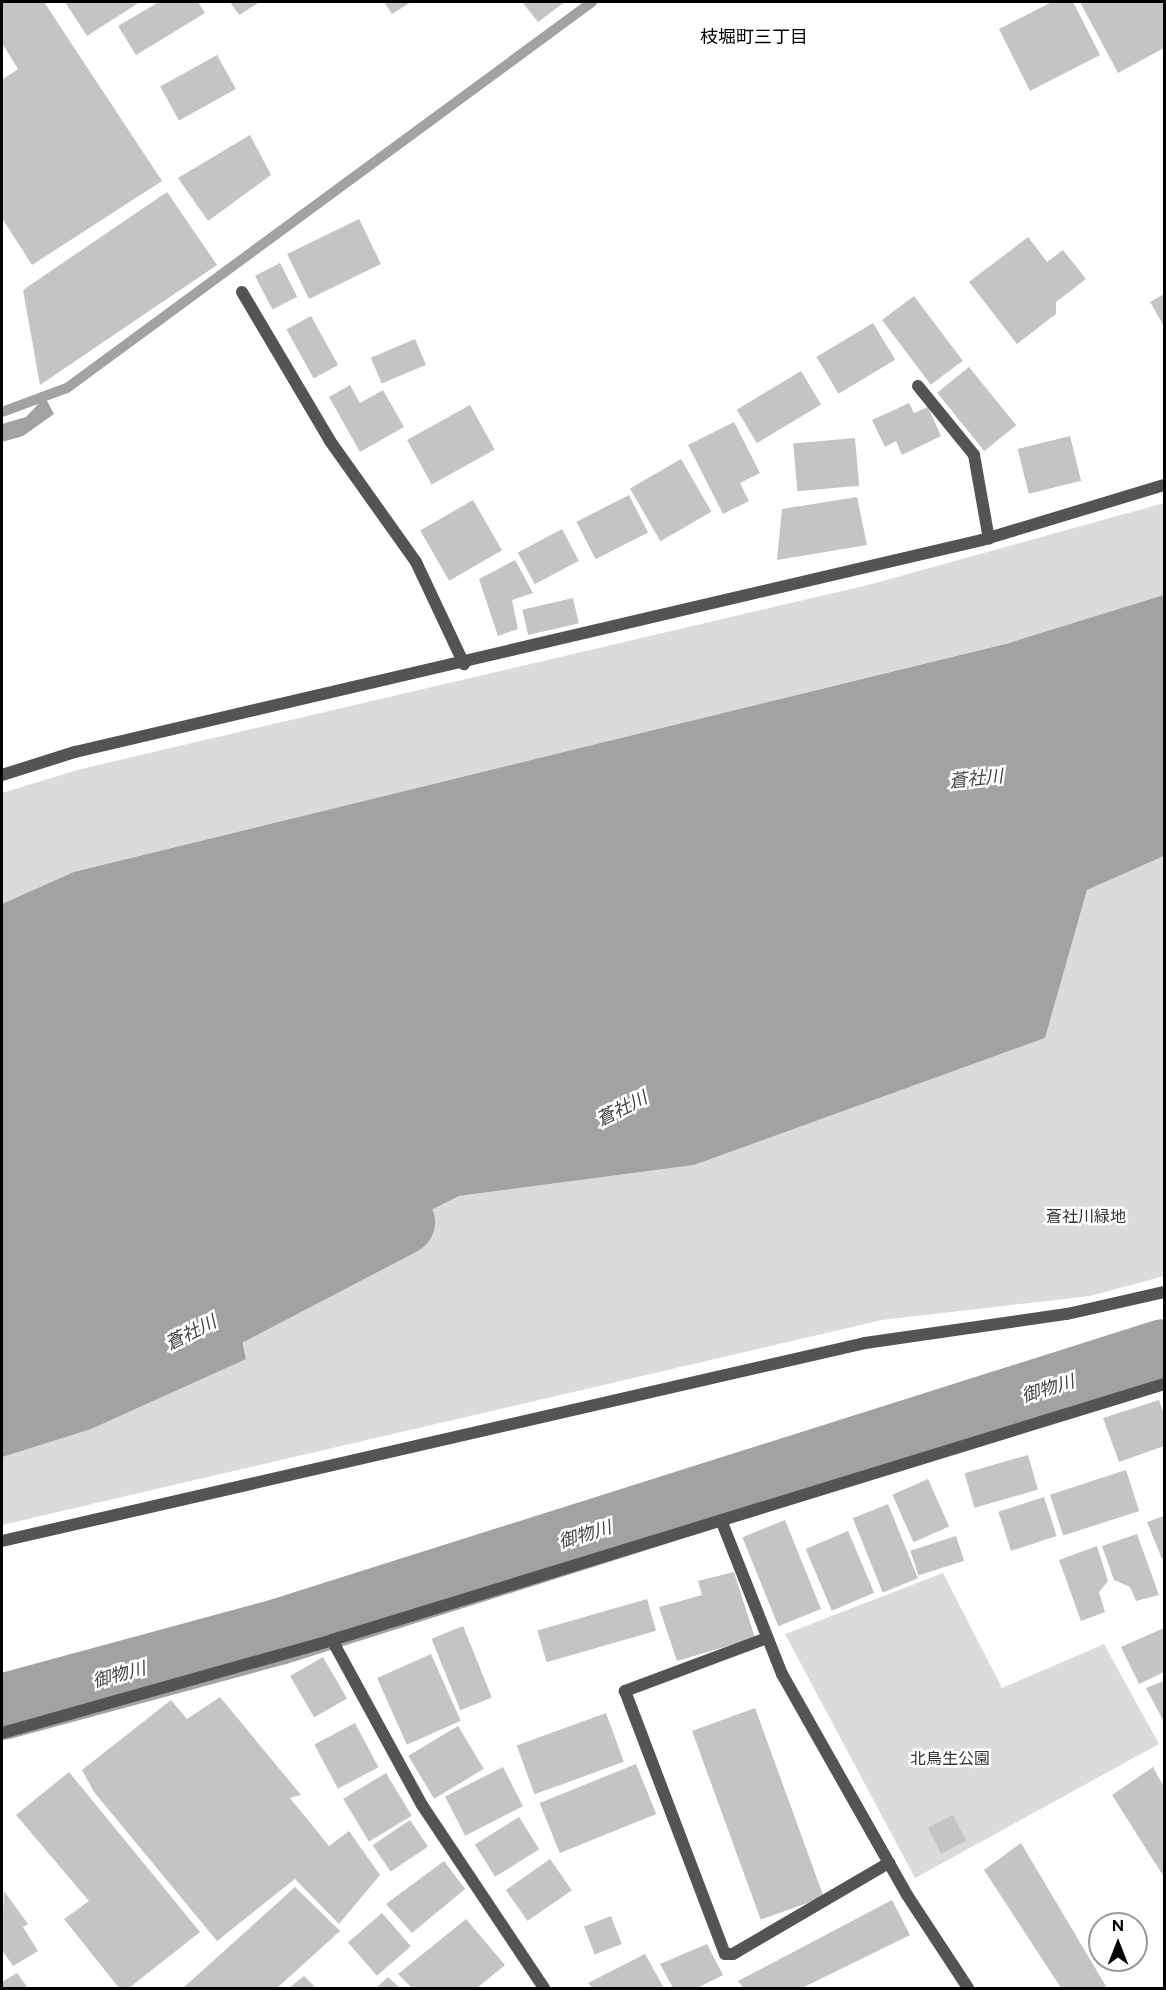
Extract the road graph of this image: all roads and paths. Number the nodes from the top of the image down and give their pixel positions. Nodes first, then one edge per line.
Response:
1 (242, 292) dead end
2 (918, 386) dead end
3 (1164, 485) edge
4 (989, 538) junction
5 (464, 664) junction
6 (2, 775) edge
7 (1164, 1292) edge
8 (1164, 1384) edge
9 (721, 1520) junction
10 (2, 1541) edge
11 (767, 1638) junction
12 (332, 1640) junction
13 (2, 1733) edge
14 (889, 1863) junction
15 (544, 1989) edge
16 (968, 1989) edge

1 - 5 street
2 - 4 street
3 - 4 street
4 - 5 street
5 - 6 street
7 - 10 street
8 - 9 street
9 - 11 street
9 - 12 street
11 - 14 street
11 - 14 street
12 - 13 street
12 - 15 street
14 - 16 street

